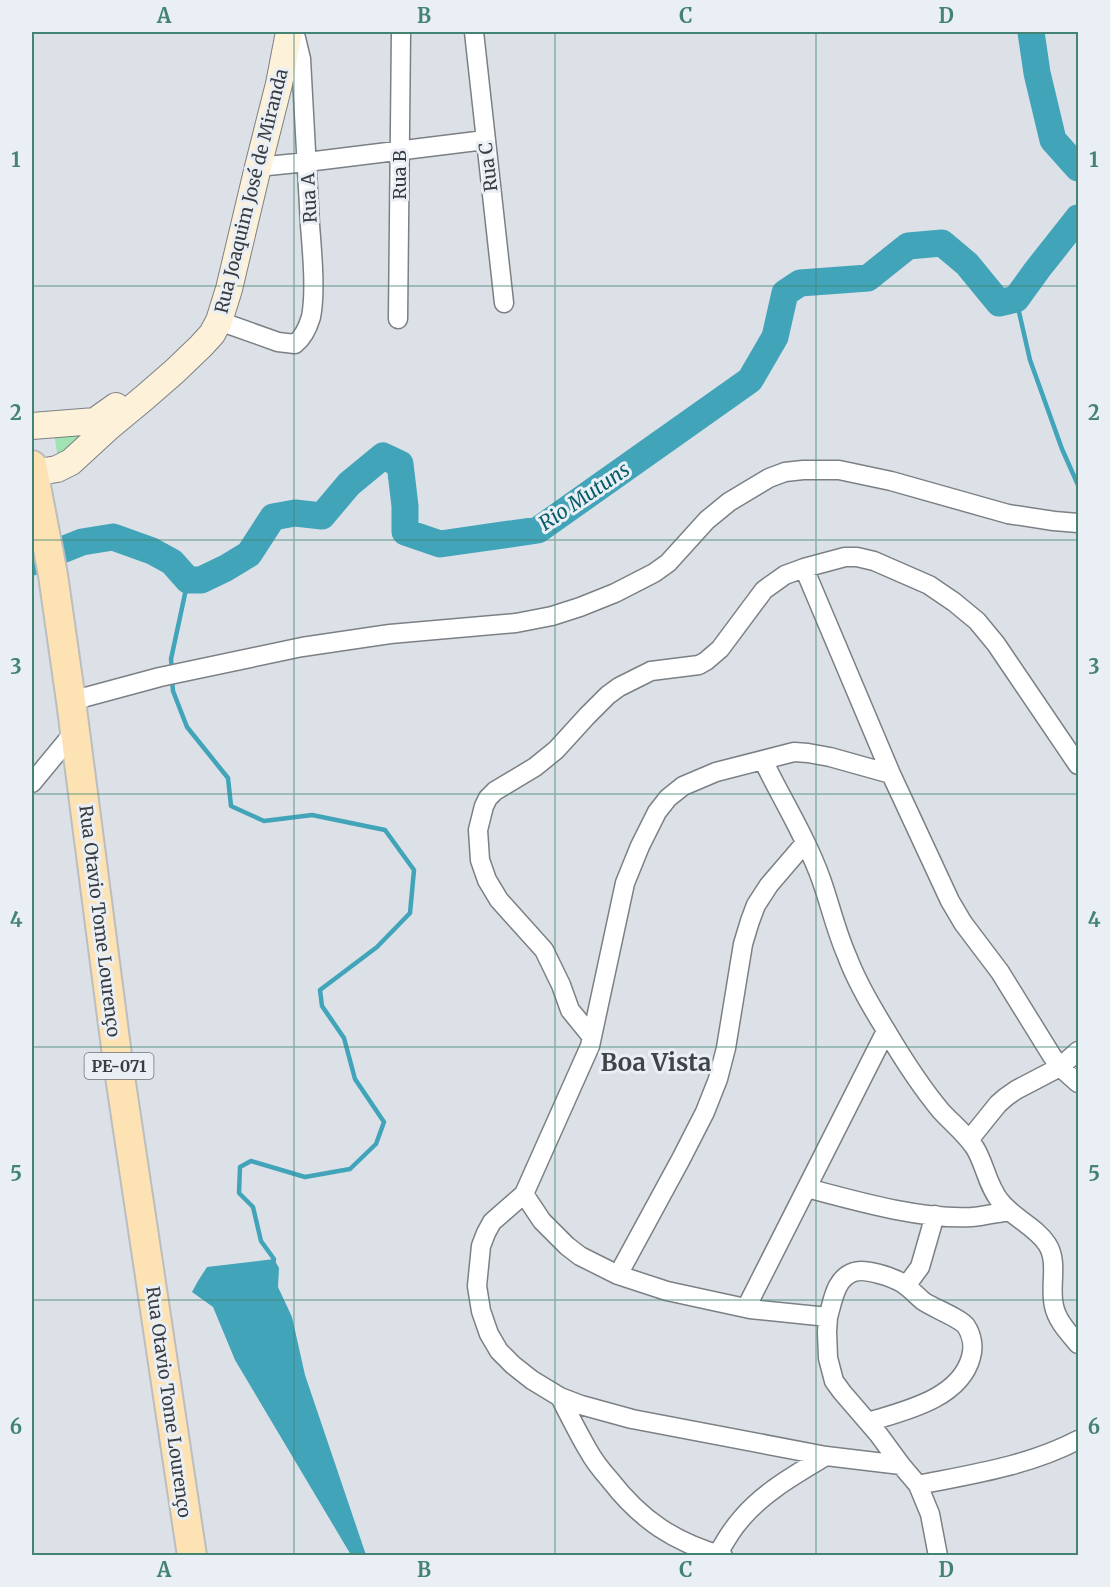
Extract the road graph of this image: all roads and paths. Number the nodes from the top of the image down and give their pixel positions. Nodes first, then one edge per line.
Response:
1 (281, 32) edge
2 (291, 32) edge
3 (401, 32) edge
4 (474, 32) edge
5 (485, 140) junction
6 (399, 151) junction
7 (307, 162) junction
8 (258, 166) junction
9 (238, 222) junction
10 (504, 303) dead end
11 (398, 319) dead end
12 (219, 321) junction
13 (150, 386) junction
14 (32, 426) edge
15 (32, 469) edge
16 (1078, 524) edge
17 (804, 568) junction
18 (71, 701) junction
19 (75, 730) junction
20 (763, 760) junction
21 (1078, 765) edge
22 (891, 774) junction
23 (32, 783) edge
24 (806, 843) junction
25 (886, 1031) junction
26 (592, 1038) junction
27 (1078, 1051) edge
28 (1060, 1067) junction
29 (1078, 1083) edge
30 (969, 1140) junction
31 (807, 1188) junction
32 (524, 1194) junction
33 (1008, 1210) junction
34 (935, 1215) junction
35 (618, 1275) junction
36 (906, 1286) junction
37 (746, 1308) junction
38 (828, 1317) junction
39 (1078, 1344) edge
40 (560, 1397) junction
41 (868, 1422) junction
42 (1078, 1441) edge
43 (825, 1456) junction
44 (901, 1465) junction
45 (918, 1485) junction
46 (721, 1555) edge
47 (192, 1556) edge
48 (938, 1556) edge

1 - 9 street, Rua Joaquim José de Miranda
2 - 7 street, Rua A
2 - 8 street, Rua Joaquim José de Miranda
3 - 6 street, Rua B
4 - 5 street, Rua C
5 - 6 street
5 - 10 street, Rua C
6 - 7 street
6 - 11 street, Rua B
7 - 8 street
7 - 12 street, Rua A
8 - 9 street, Rua Joaquim José de Miranda
9 - 12 street, Rua Joaquim José de Miranda
9 - 13 street, Rua Joaquim José de Miranda
12 - 13 street, Rua Joaquim José de Miranda
13 - 14 street, Rua Joaquim José de Miranda
13 - 15 street, Rua Joaquim José de Miranda
15 - 18 main road, Rua Otavio Tome Lourenço / PE-071
16 - 18 street
17 - 21 street
17 - 22 street
17 - 26 street
18 - 19 main road, Rua Otavio Tome Lourenço / PE-071
19 - 23 street
19 - 47 main road, Rua Otavio Tome Lourenço / PE-071
20 - 22 street
20 - 24 street
20 - 26 street
22 - 28 street
24 - 25 street
24 - 35 street
25 - 30 street
25 - 31 street
26 - 32 street
27 - 28 street
28 - 29 street
28 - 30 street
30 - 33 street
31 - 34 street
31 - 37 street
32 - 35 street
32 - 40 street
33 - 34 street
33 - 39 street
34 - 36 street
35 - 37 street
36 - 38 street
36 - 41 street
37 - 38 street
38 - 41 street
40 - 43 street
40 - 46 street
41 - 44 street
42 - 45 street
43 - 44 street
43 - 46 street
44 - 45 street
45 - 48 street

